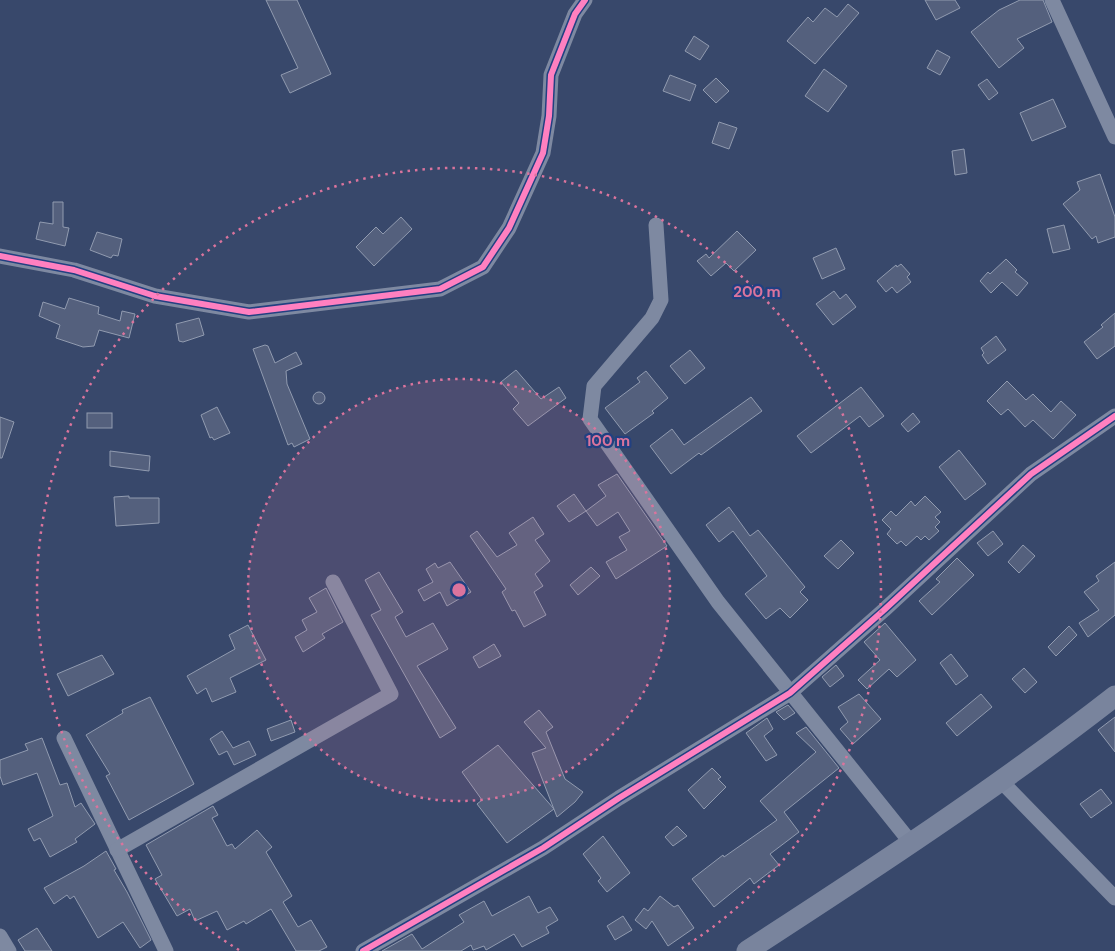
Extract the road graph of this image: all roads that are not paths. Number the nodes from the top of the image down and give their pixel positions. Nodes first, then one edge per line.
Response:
1 (585, 0) edge
2 (1052, 0) edge
3 (1115, 137) edge
4 (656, 225) dead end
5 (0, 256) edge
6 (1115, 416) edge
7 (333, 582) dead end
8 (790, 693) junction
9 (1115, 696) edge
10 (64, 738) dead end
11 (1001, 781) junction
12 (912, 844) junction
13 (118, 850) junction
14 (1115, 898) edge
15 (0, 936) edge
16 (9, 951) edge
17 (166, 951) edge
18 (363, 951) edge
19 (746, 951) edge

1 - 5 street
2 - 3 street
4 - 8 street
6 - 8 street
7 - 13 street
8 - 12 street
8 - 18 street
9 - 11 main road
10 - 13 street
11 - 12 main road
11 - 14 street
12 - 19 main road
13 - 17 street
15 - 16 street

